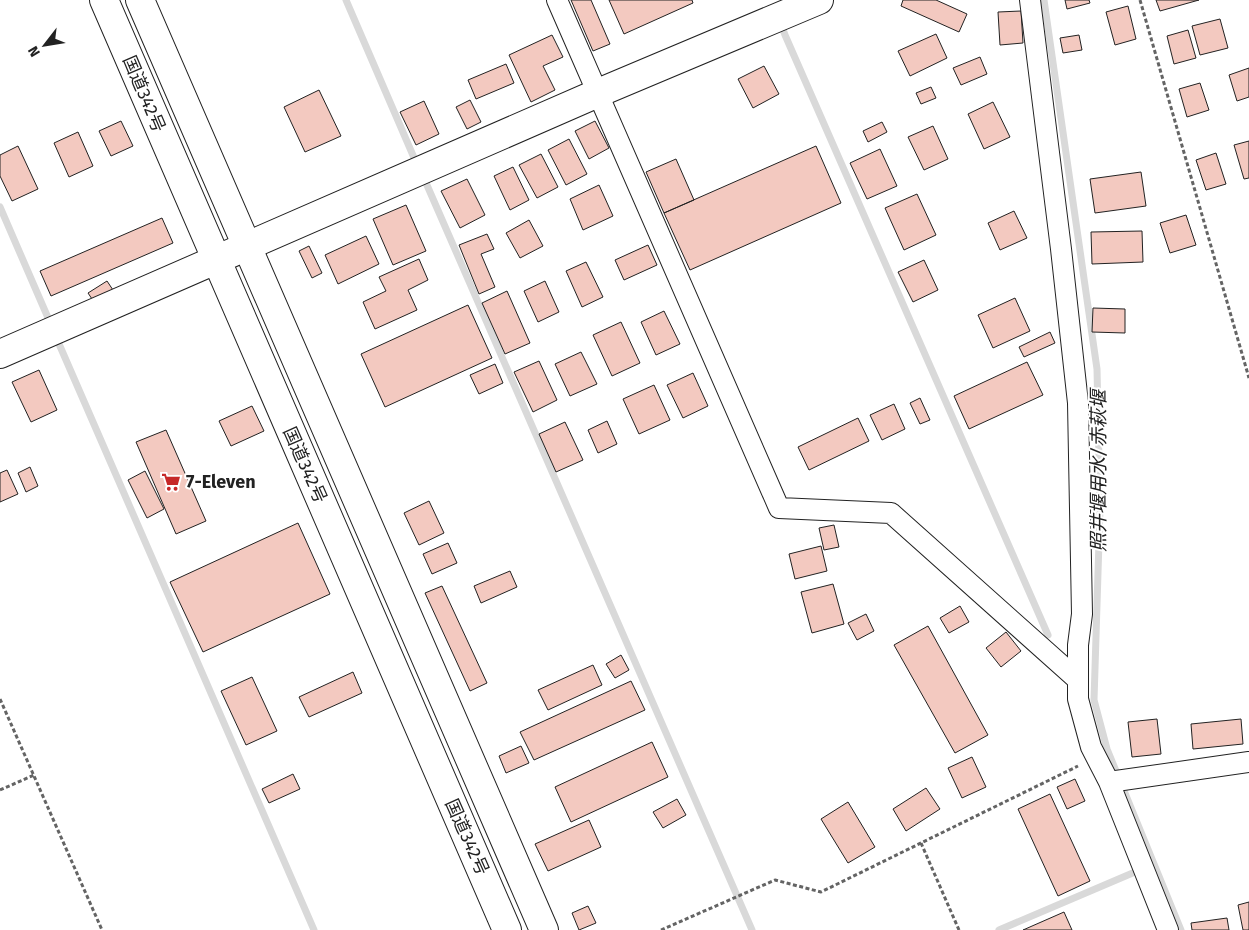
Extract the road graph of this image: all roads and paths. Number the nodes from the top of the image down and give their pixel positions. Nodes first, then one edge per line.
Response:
1 (104, 0) edge
2 (140, 0) edge
3 (557, 0) edge
4 (819, 0) edge
5 (1030, 0) edge
6 (1140, 0) edge
7 (598, 93) junction
8 (247, 247) junction
9 (216, 260) junction
10 (0, 354) edge
11 (1249, 378) edge
12 (1078, 680) junction
13 (0, 699) edge
14 (1096, 757) junction
15 (1249, 762) edge
16 (34, 775) junction
17 (1109, 782) junction
18 (0, 790) edge
19 (921, 843) junction
20 (102, 930) edge
21 (507, 930) edge
22 (544, 930) edge
23 (661, 930) edge
24 (960, 930) edge
25 (1168, 930) edge

1 - 9 main road, 国道342号
2 - 8 main road, 国道342号
3 - 7 street
4 - 7 main road
5 - 12 street
6 - 11 path
7 - 8 main road
7 - 12 street
8 - 9 main road
8 - 22 main road, 国道342号
9 - 10 main road
9 - 21 main road, 国道342号
12 - 14 street
13 - 16 path
14 - 17 street
14 - 19 path
15 - 17 street
16 - 18 path
16 - 20 path
17 - 25 street
19 - 23 path
19 - 24 path

